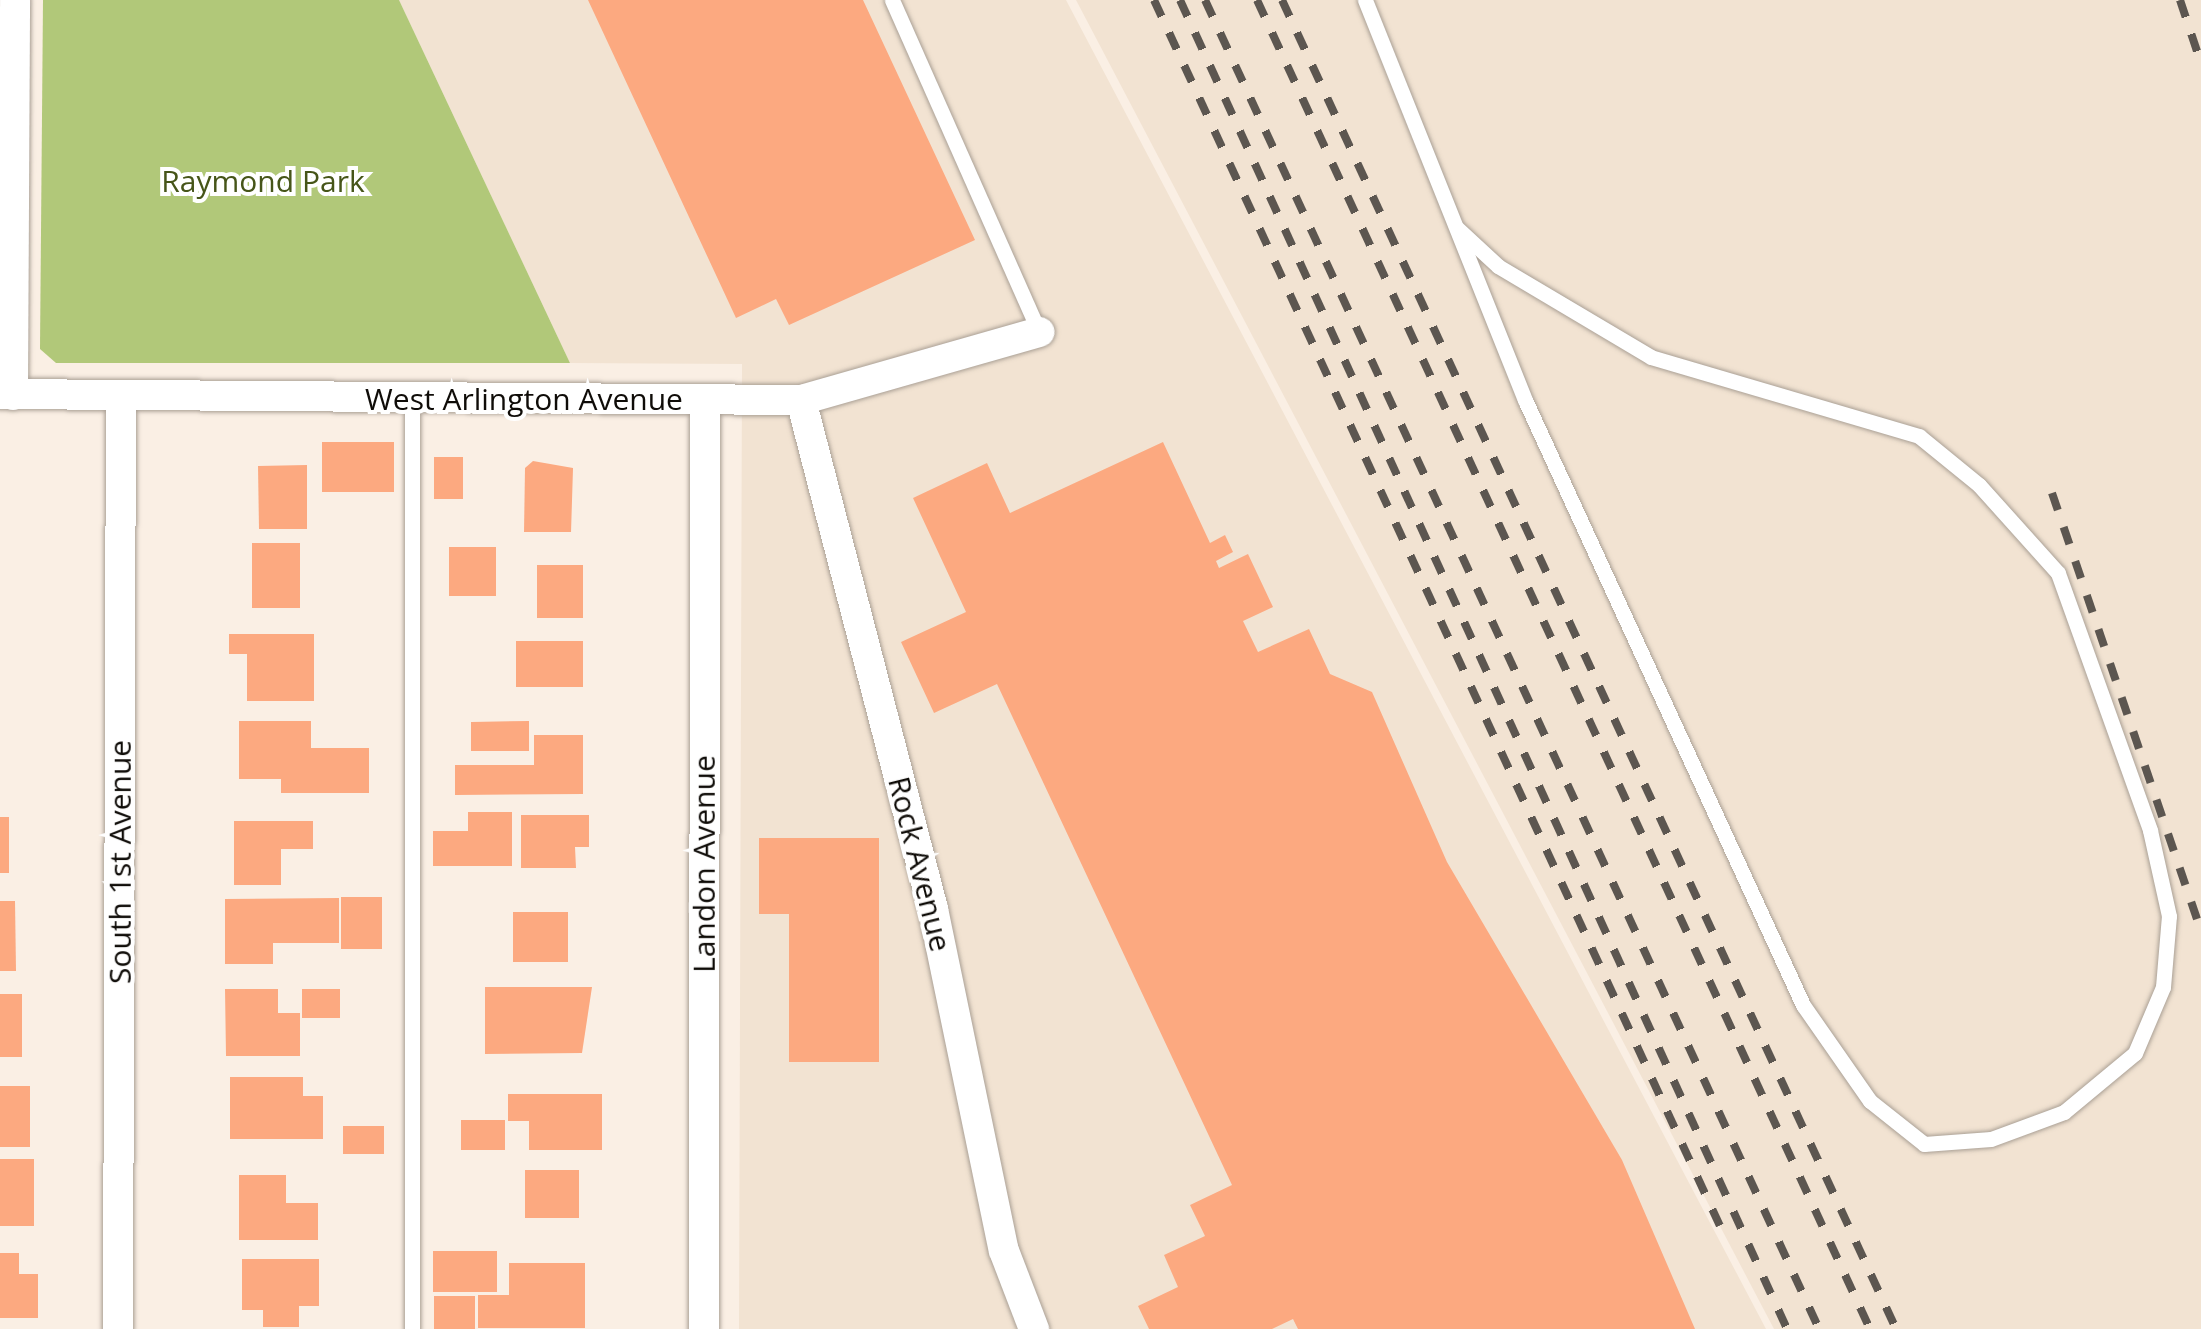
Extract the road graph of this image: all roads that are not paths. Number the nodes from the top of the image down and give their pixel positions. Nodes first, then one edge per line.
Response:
1 (15, 0) edge
2 (892, 0) edge
3 (1365, 0) edge
4 (1458, 228) junction
5 (1039, 332) joint
6 (6, 394) edge
7 (121, 396) junction
8 (412, 398) junction
9 (705, 400) junction
10 (801, 400) junction
11 (118, 1329) edge
12 (412, 1329) edge
13 (704, 1329) edge
14 (1034, 1329) edge

1 - 6 street
2 - 5 lane
3 - 4 lane
4 - 4 lane
5 - 10 street, West Arlington Avenue
6 - 7 street, West Arlington Avenue
7 - 8 street, West Arlington Avenue
7 - 11 street, South 1st Avenue
8 - 9 street, West Arlington Avenue
8 - 12 lane
9 - 10 street, West Arlington Avenue
9 - 13 street, Landon Avenue
10 - 14 street, Rock Avenue

